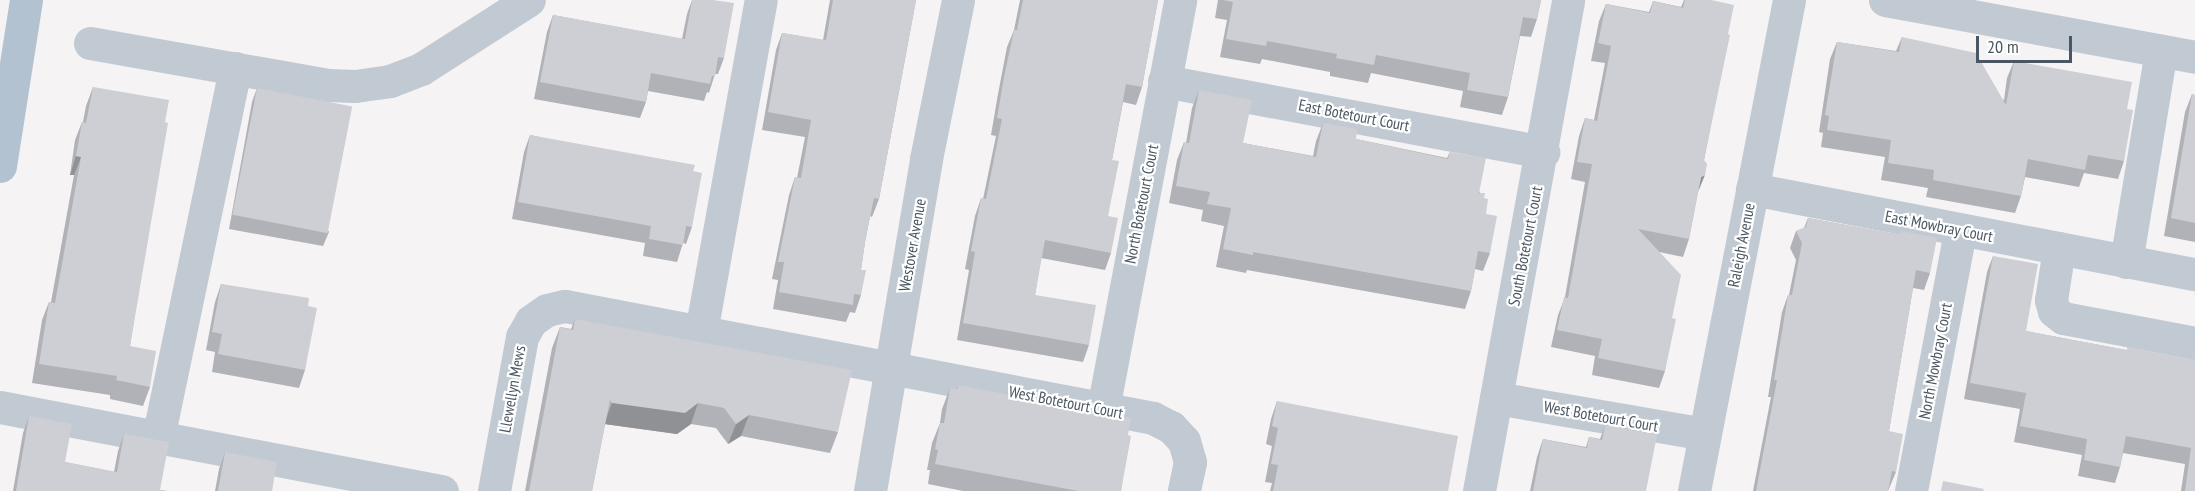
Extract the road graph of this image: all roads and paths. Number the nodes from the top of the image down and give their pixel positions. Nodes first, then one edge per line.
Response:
1 (26, 0) edge
2 (529, 0) edge
3 (761, 0) edge
4 (958, 0) edge
5 (1180, 0) edge
6 (1568, 0) edge
7 (1789, 0) edge
8 (1885, 0) edge
9 (90, 43) dead end
10 (2161, 51) junction
11 (2195, 57) edge
12 (235, 68) junction
13 (1164, 81) junction
14 (1543, 152) junction
15 (0, 166) edge
16 (1752, 189) junction
17 (1960, 231) junction
18 (2059, 248) junction
19 (2126, 262) junction
20 (2195, 274) edge
21 (701, 332) junction
22 (2195, 343) edge
23 (891, 367) junction
24 (1496, 398) junction
25 (0, 407) edge
26 (1103, 409) junction
27 (1705, 434) junction
28 (158, 438) junction
29 (442, 491) edge
30 (494, 491) edge
31 (870, 491) edge
32 (1184, 491) edge
33 (1479, 491) edge
34 (1694, 491) edge
35 (1911, 491) edge

1 - 15 main road
2 - 12 street
3 - 21 street
4 - 23 street, Westover Avenue
5 - 13 street, North Botetourt Court
6 - 14 street, South Botetourt Court
7 - 16 street, Raleigh Avenue
8 - 10 street
9 - 12 street
10 - 11 street
10 - 19 street
12 - 28 street
13 - 14 street, East Botetourt Court
13 - 26 street, North Botetourt Court
14 - 24 street, South Botetourt Court
16 - 17 street, East Mowbray Court
16 - 27 street, Raleigh Avenue
17 - 18 street, East Mowbray Court
17 - 35 street, North Mowbray Court
18 - 19 street, East Mowbray Court
18 - 22 street
19 - 20 street, East Mowbray Court
21 - 23 street, Llewellyn Mews
21 - 30 street, Llewellyn Mews
23 - 26 street, West Botetourt Court
23 - 31 street, Westover Avenue
24 - 27 street, West Botetourt Court
24 - 33 street, South Botetourt Court
25 - 28 street
26 - 32 street, West Botetourt Court
27 - 34 street, Raleigh Avenue
28 - 29 street

